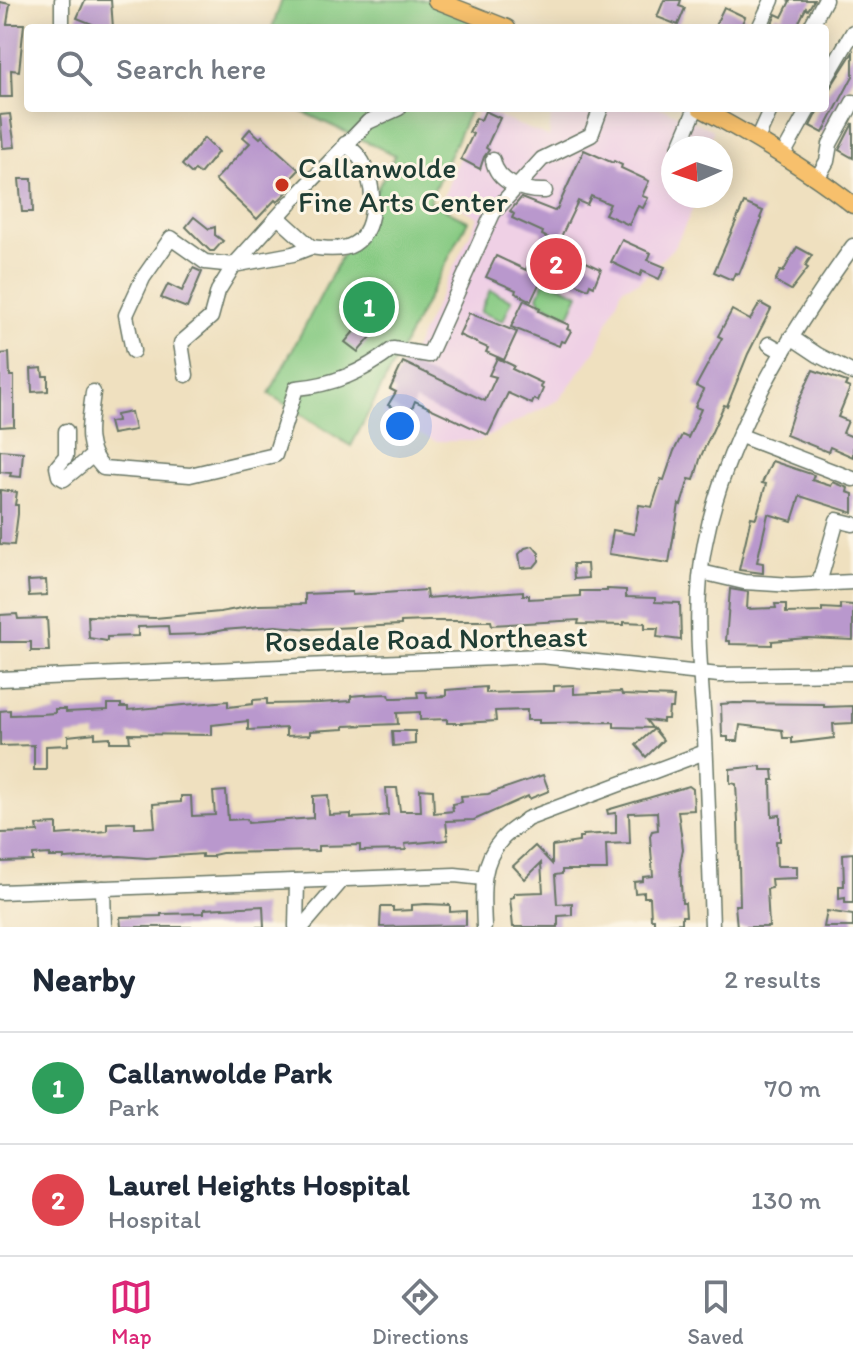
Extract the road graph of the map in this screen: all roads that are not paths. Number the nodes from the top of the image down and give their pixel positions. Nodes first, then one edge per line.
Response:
1 (62, 0) edge
2 (436, 0) edge
3 (772, 0) edge
4 (825, 0) edge
5 (468, 21) edge
6 (62, 24) edge
7 (761, 24) edge
8 (812, 24) edge
9 (853, 32) edge
10 (829, 73) edge
11 (853, 102) edge
12 (390, 112) edge
13 (600, 112) edge
14 (696, 112) edge
15 (769, 112) edge
16 (807, 112) edge
17 (722, 113) edge
18 (685, 136) edge
19 (757, 139) junction
20 (345, 144) junction
21 (783, 155) junction
22 (493, 160) dead end
23 (818, 177) junction
24 (519, 186) junction
25 (545, 191) dead end
26 (853, 205) edge
27 (279, 218) junction
28 (853, 246) edge
29 (311, 247) junction
30 (234, 265) junction
31 (791, 337) junction
32 (769, 344) dead end
33 (133, 351) dead end
34 (783, 352) junction
35 (853, 373) edge
36 (186, 375) dead end
37 (93, 392) dead end
38 (66, 431) dead end
39 (741, 436) junction
40 (92, 456) junction
41 (853, 479) edge
42 (853, 524) edge
43 (701, 572) junction
44 (853, 582) edge
45 (819, 583) junction
46 (853, 673) edge
47 (0, 679) edge
48 (700, 680) junction
49 (705, 752) junction
50 (483, 878) junction
51 (343, 879) junction
52 (297, 881) junction
53 (103, 888) junction
54 (0, 892) edge
55 (104, 927) edge
56 (299, 927) edge
57 (484, 927) edge
58 (712, 927) edge

1 - 6 street
2 - 5 main road
3 - 7 street
4 - 8 street
9 - 10 street
11 - 23 street
12 - 20 street
13 - 24 street
14 - 18 street
15 - 19 street
16 - 21 street
17 - 19 main road
19 - 21 main road
20 - 27 street
20 - 29 street
21 - 23 main road
22 - 24 street
23 - 26 main road
24 - 25 street
24 - 40 street
27 - 29 street
27 - 30 street
28 - 31 street
29 - 30 street
30 - 33 street
30 - 36 street
31 - 34 street
31 - 35 street
32 - 34 street
34 - 39 street
37 - 40 street
38 - 40 street
39 - 41 street
39 - 43 street
42 - 45 street
43 - 45 street
43 - 48 street
44 - 45 street
46 - 48 street, Rosedale Road Northeast
47 - 48 street, Rosedale Road Northeast
48 - 49 street
49 - 50 street
49 - 58 street
50 - 51 street
50 - 57 street
51 - 52 street
51 - 56 street
52 - 53 street
52 - 56 street
53 - 54 street
53 - 55 street

